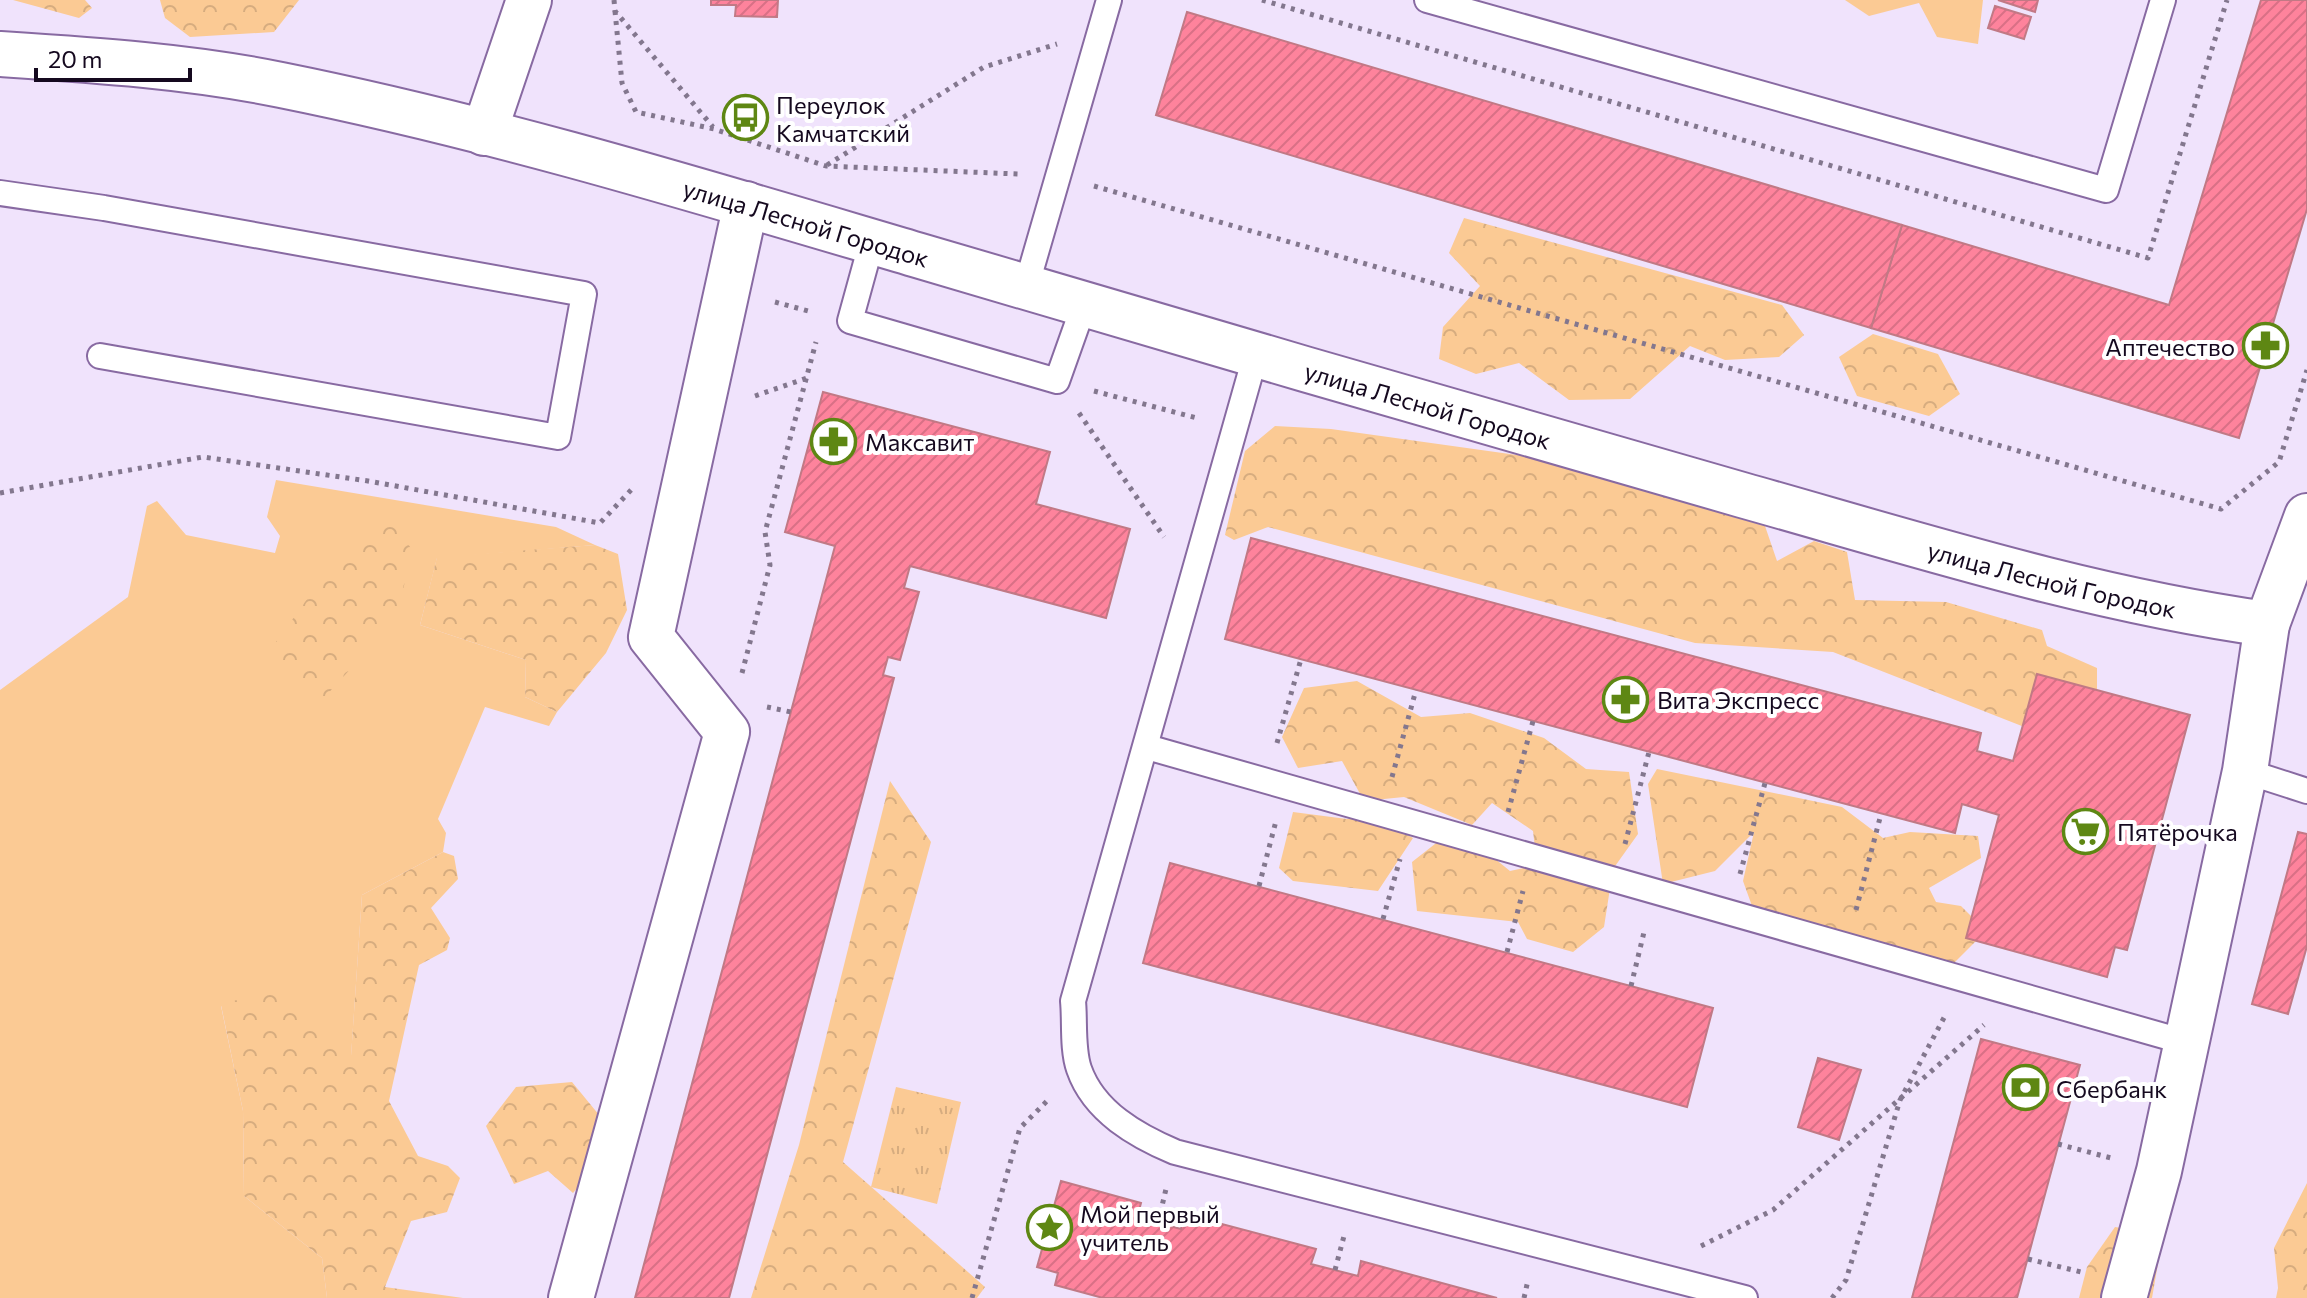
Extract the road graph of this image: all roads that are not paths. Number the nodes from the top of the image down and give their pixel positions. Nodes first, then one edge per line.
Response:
1 (529, 0) edge
2 (1109, 0) edge
3 (1427, 0) edge
4 (2163, 0) edge
5 (0, 54) edge
6 (484, 133) junction
7 (0, 193) edge
8 (746, 204) junction
9 (872, 241) junction
10 (1026, 287) junction
11 (1084, 305) junction
12 (100, 356) dead end
13 (1255, 357) junction
14 (2307, 516) edge
15 (2267, 624) junction
16 (1147, 747) junction
17 (2245, 771) junction
18 (2307, 791) edge
19 (2185, 1042) junction
20 (571, 1298) edge
21 (1745, 1298) edge
22 (2124, 1298) edge

1 - 6 street
2 - 10 lane
3 - 4 lane
5 - 6 street, улица Лесной Городок
6 - 8 street, улица Лесной Городок
7 - 12 lane
8 - 9 street, улица Лесной Городок
8 - 20 street
9 - 10 street, улица Лесной Городок
9 - 11 lane
10 - 11 street, улица Лесной Городок
11 - 13 street, улица Лесной Городок
13 - 15 street, улица Лесной Городок
13 - 16 lane
14 - 15 street
15 - 17 street
16 - 19 lane
16 - 21 lane
17 - 18 lane
17 - 19 street
19 - 22 street

